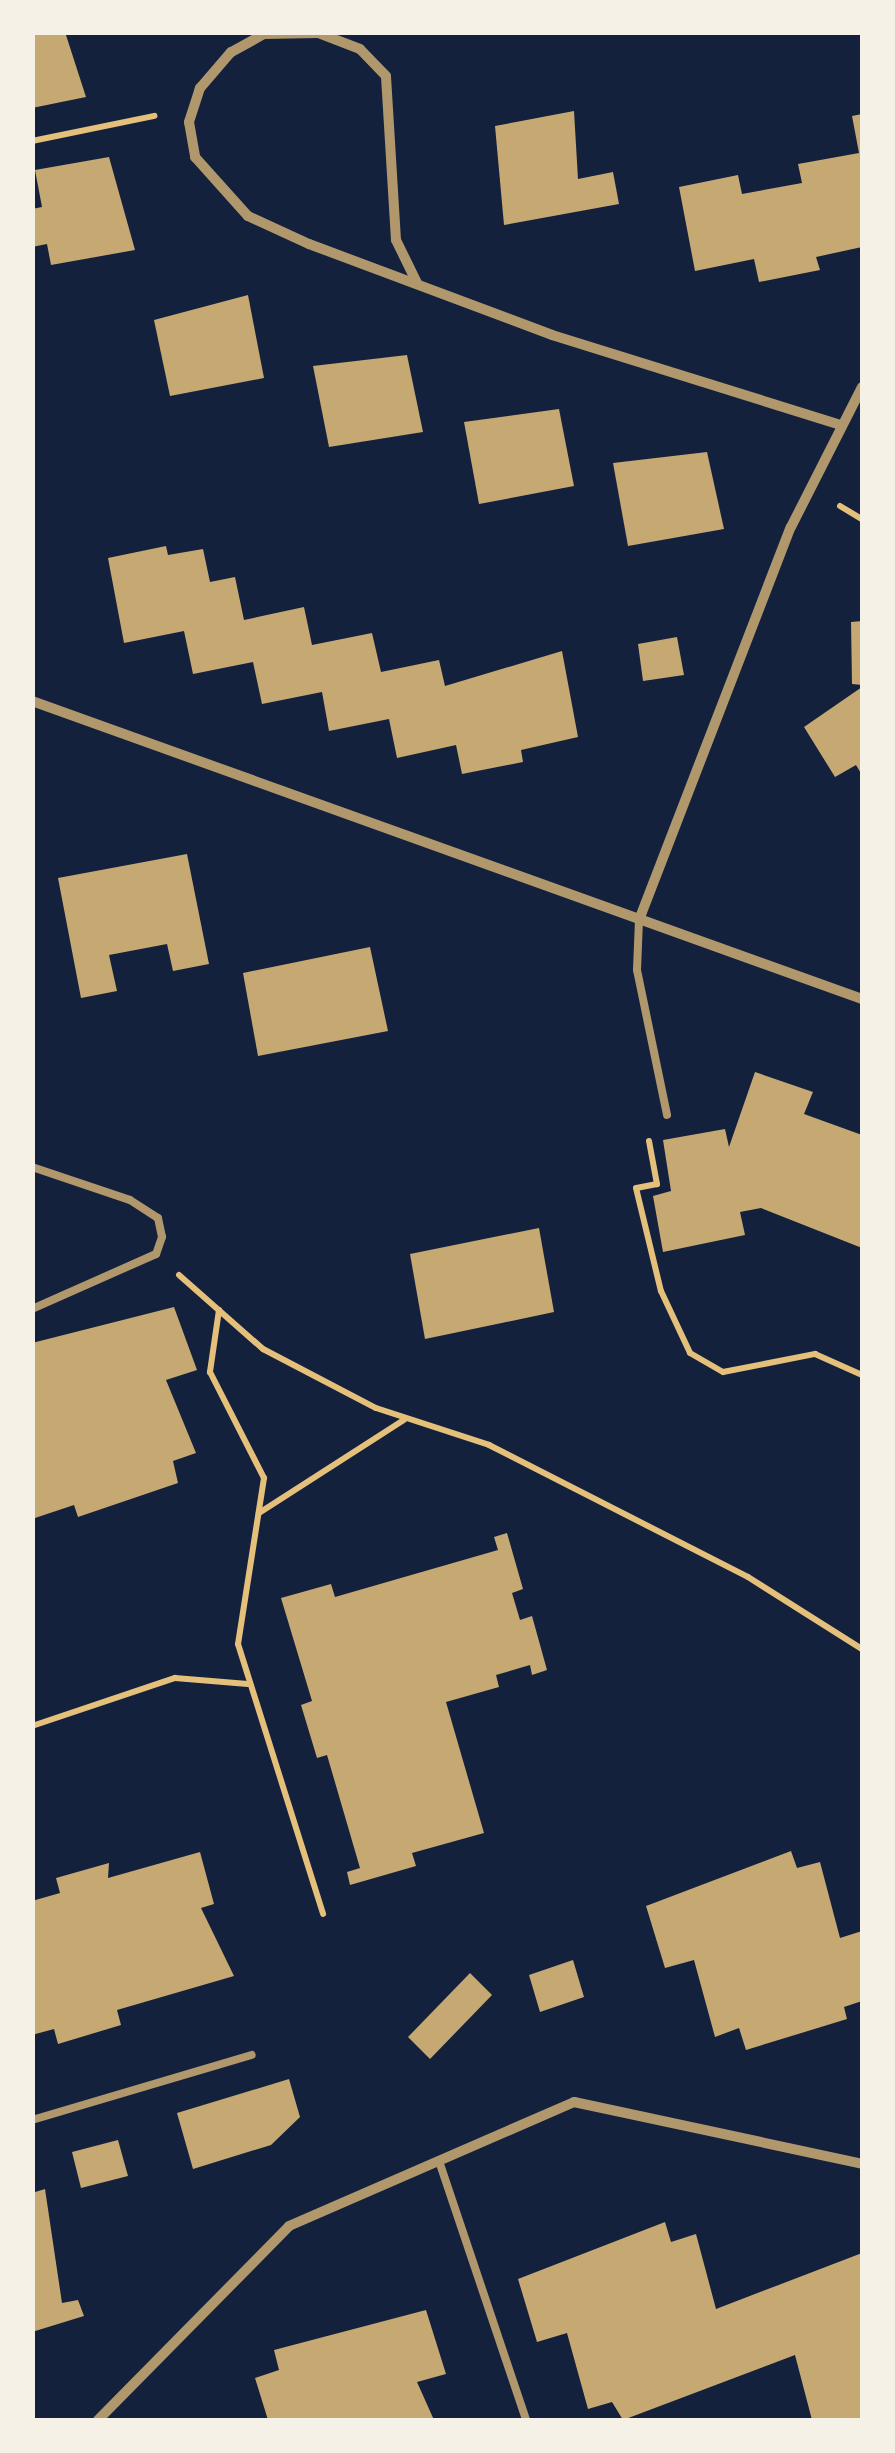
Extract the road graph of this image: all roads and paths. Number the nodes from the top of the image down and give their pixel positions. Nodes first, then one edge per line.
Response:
1 (193, 108) junction
2 (32, 141) edge
3 (418, 284) junction
4 (862, 388) edge
5 (837, 424) junction
6 (32, 701) edge
7 (639, 920) junction
8 (862, 998) edge
9 (668, 1115) joint
10 (32, 1167) edge
11 (156, 1254) junction
12 (32, 1309) edge
13 (219, 1310) junction
14 (862, 1375) edge
15 (404, 1419) junction
16 (258, 1514) junction
17 (862, 1649) edge
18 (248, 1684) junction
19 (32, 1726) edge
20 (323, 1914) dead end
21 (252, 2054) dead end
22 (32, 2120) edge
23 (438, 2161) junction
24 (862, 2164) edge
25 (98, 2420) edge
26 (526, 2420) edge

1 - 2 path
1 - 3 street
1 - 3 street
3 - 5 street
4 - 5 street
5 - 7 street
6 - 7 street
7 - 8 street
7 - 9 lane
9 - 14 path
10 - 11 lane
11 - 12 lane
11 - 13 path
13 - 15 path
13 - 16 path
15 - 16 path
15 - 17 path
16 - 18 path
18 - 19 path
18 - 20 path
21 - 22 lane
23 - 24 street
23 - 25 street
23 - 26 lane

